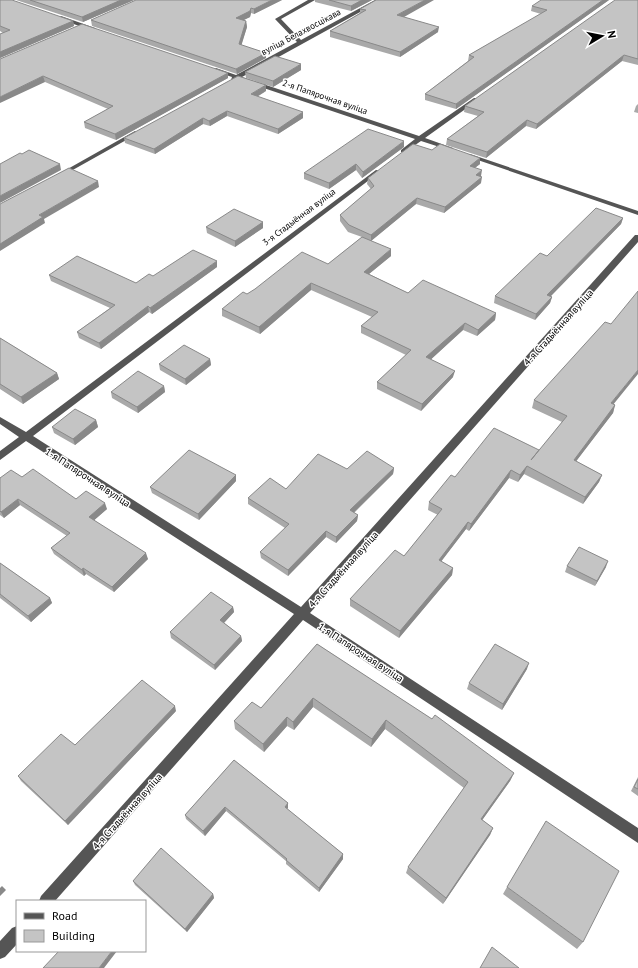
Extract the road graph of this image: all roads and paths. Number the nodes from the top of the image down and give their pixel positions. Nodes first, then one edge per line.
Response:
1 (312, 0) edge
2 (379, 0) edge
3 (55, 16) edge
4 (90, 23) edge
5 (83, 26) junction
6 (76, 29) edge
7 (98, 31) edge
8 (301, 43) junction
9 (207, 67) edge
10 (236, 77) junction
11 (230, 81) edge
12 (483, 94) edge
13 (139, 131) edge
14 (420, 139) junction
15 (394, 158) edge
16 (382, 168) edge
17 (56, 177) edge
18 (638, 213) edge
19 (638, 237) edge
20 (0, 420) edge
21 (26, 436) junction
22 (0, 456) edge
23 (303, 614) junction
24 (638, 836) edge
25 (47, 900) edge
26 (16, 934) edge
27 (0, 952) edge

1 - 8 street
2 - 8 street, вуліца Белахвосцікава
3 - 5 street
4 - 5 street
5 - 6 street
5 - 7 street
8 - 10 street, вуліца Белахвосцікава
9 - 10 street, 2-я Папярочная вуліца
10 - 11 street, вуліца Белахвосцікава
10 - 14 street, 2-я Папярочная вуліца
12 - 14 street
13 - 17 street
14 - 15 street
14 - 18 street, 2-я Папярочная вуліца
16 - 21 street, 3-я Стадыённая вуліца
19 - 23 street, 4-я Стадыённая вуліца
20 - 21 street, 1-я Папярочная вуліца
21 - 22 street, 3-я Стадыённая вуліца
21 - 23 street, 1-я Папярочная вуліца
23 - 24 street, 1-я Папярочная вуліца
23 - 25 street, 4-я Стадыённая вуліца
26 - 27 street

